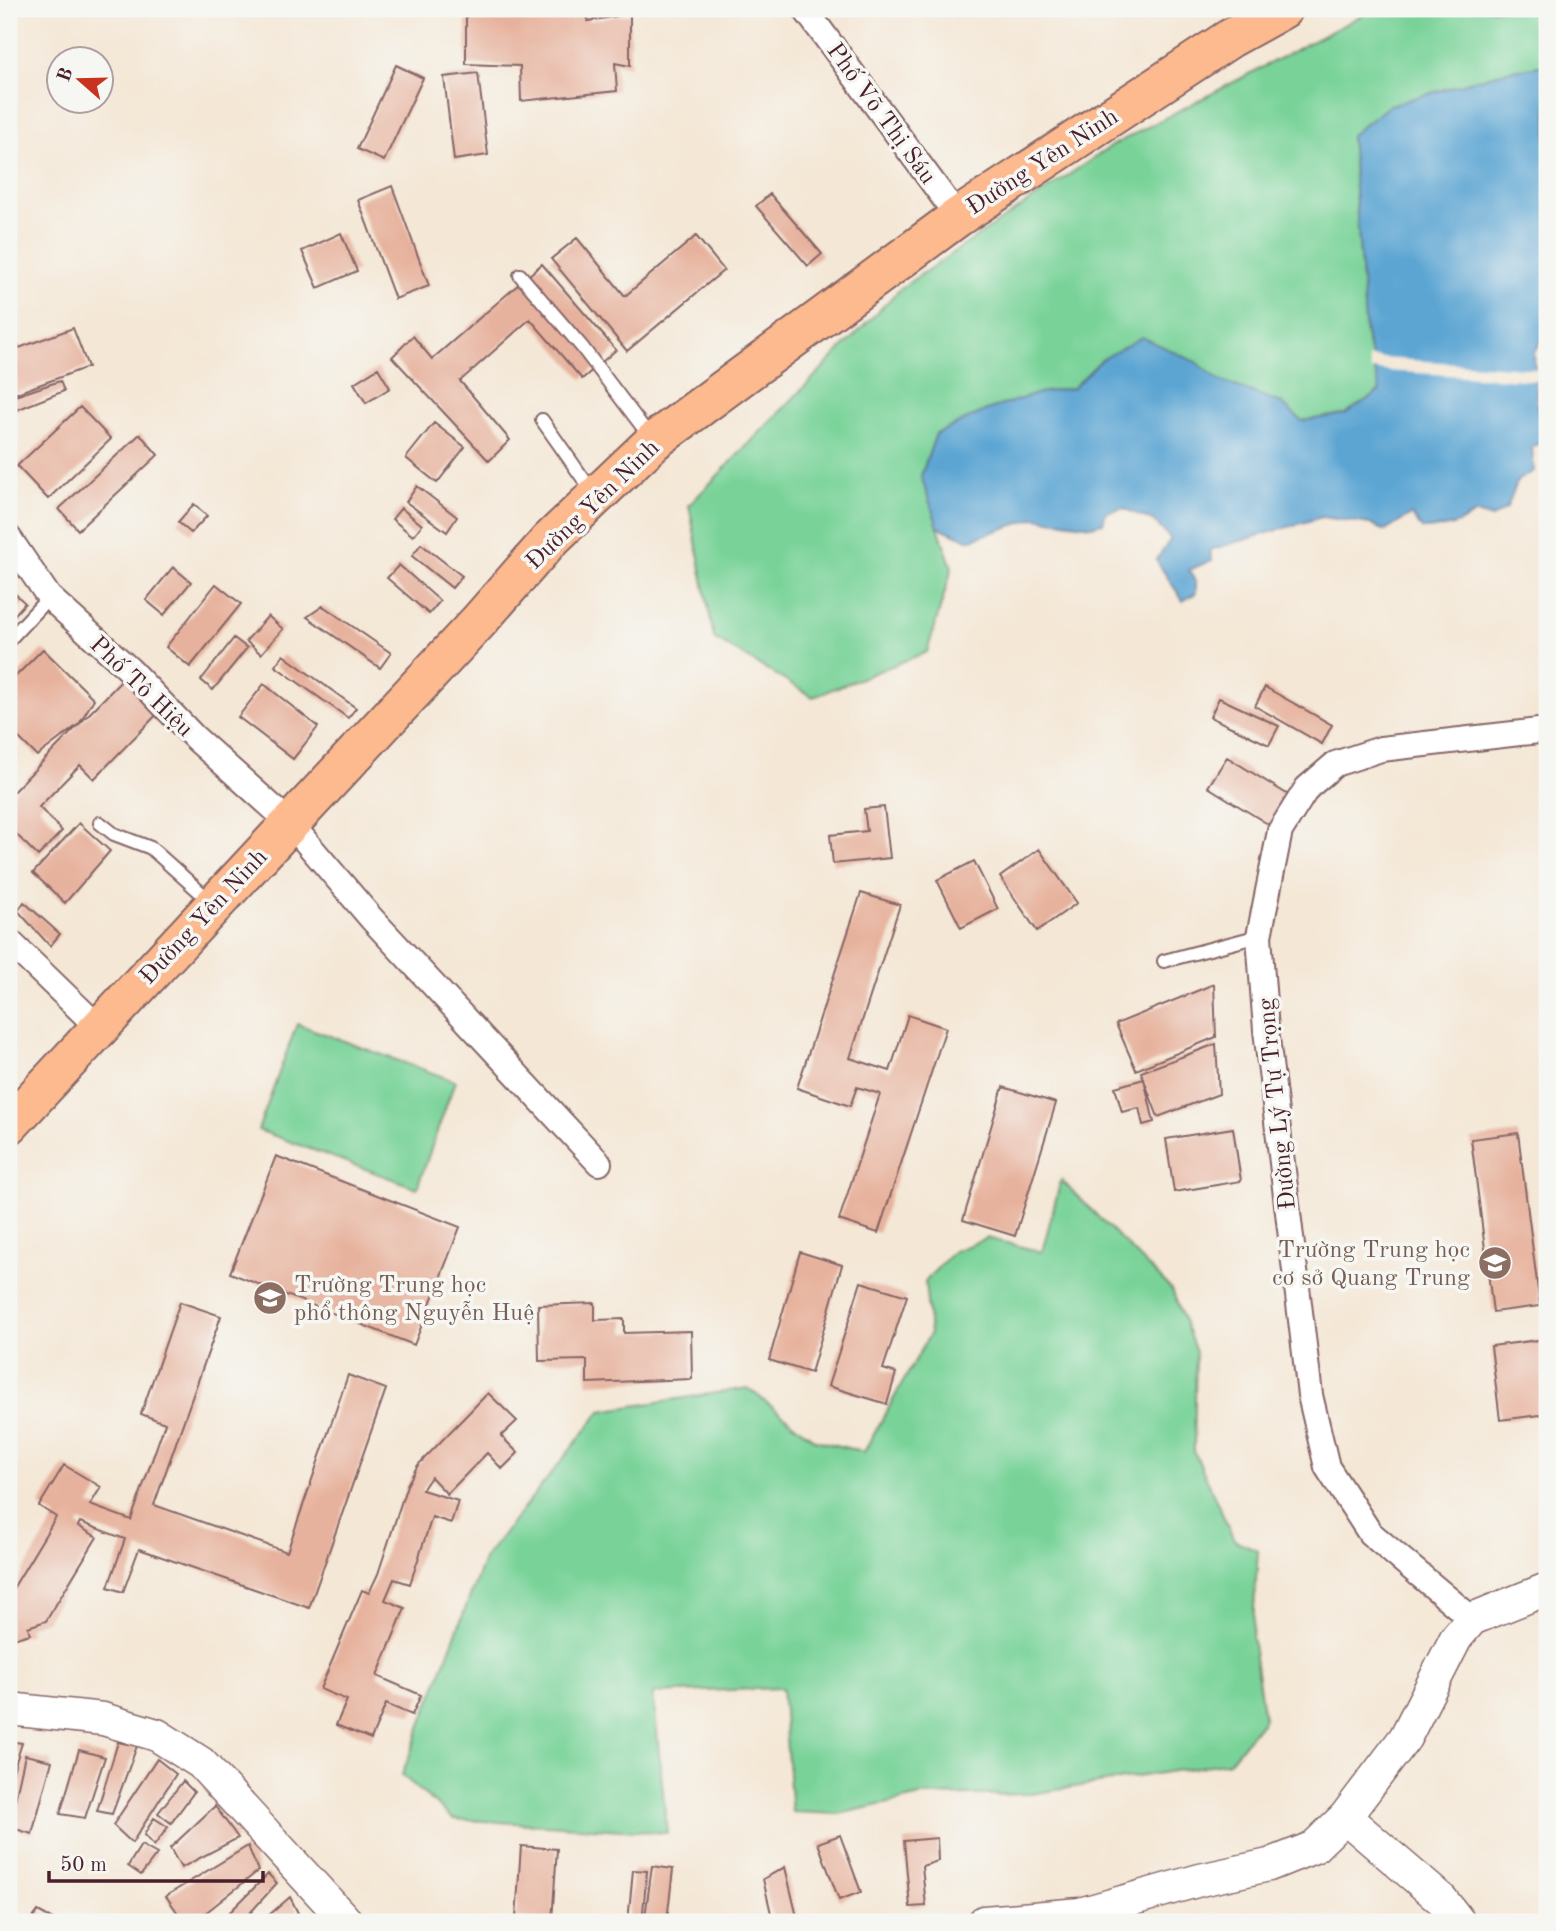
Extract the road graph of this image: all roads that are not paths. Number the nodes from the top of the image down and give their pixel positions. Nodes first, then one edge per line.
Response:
1 (806, 9) edge
2 (1283, 9) edge
3 (958, 216) junction
4 (520, 275) dead end
5 (542, 419) dead end
6 (654, 441) junction
7 (594, 494) junction
8 (9, 538) edge
9 (49, 597) junction
10 (9, 640) edge
11 (1547, 730) edge
12 (289, 822) junction
13 (100, 823) dead end
14 (213, 904) junction
15 (1259, 936) junction
16 (9, 941) edge
17 (1164, 961) dead end
18 (99, 1028) junction
19 (9, 1125) edge
20 (599, 1163) dead end
21 (1547, 1589) edge
22 (1472, 1619) junction
23 (9, 1709) edge
24 (1345, 1816) junction
25 (347, 1922) edge
26 (984, 1922) edge
27 (1459, 1922) edge

1 - 3 street, Phố Võ Thị Sáu
2 - 3 main road, Đường Yên Ninh
3 - 6 main road, Đường Yên Ninh
4 - 6 lane
5 - 7 lane
6 - 7 main road, Đường Yên Ninh
7 - 12 main road, Đường Yên Ninh
8 - 9 street, Phố Tô Hiệu
9 - 10 lane
9 - 12 street, Phố Tô Hiệu
11 - 15 street, Đường Lý Tự Trọng
12 - 14 main road, Đường Yên Ninh
12 - 20 street, Phố Tô Hiệu
13 - 14 lane
14 - 18 main road, Đường Yên Ninh
15 - 17 lane
15 - 22 street, Đường Lý Tự Trọng
16 - 18 street
18 - 19 main road, Đường Yên Ninh
21 - 22 street
22 - 24 street
23 - 25 street
24 - 26 street
24 - 27 street

